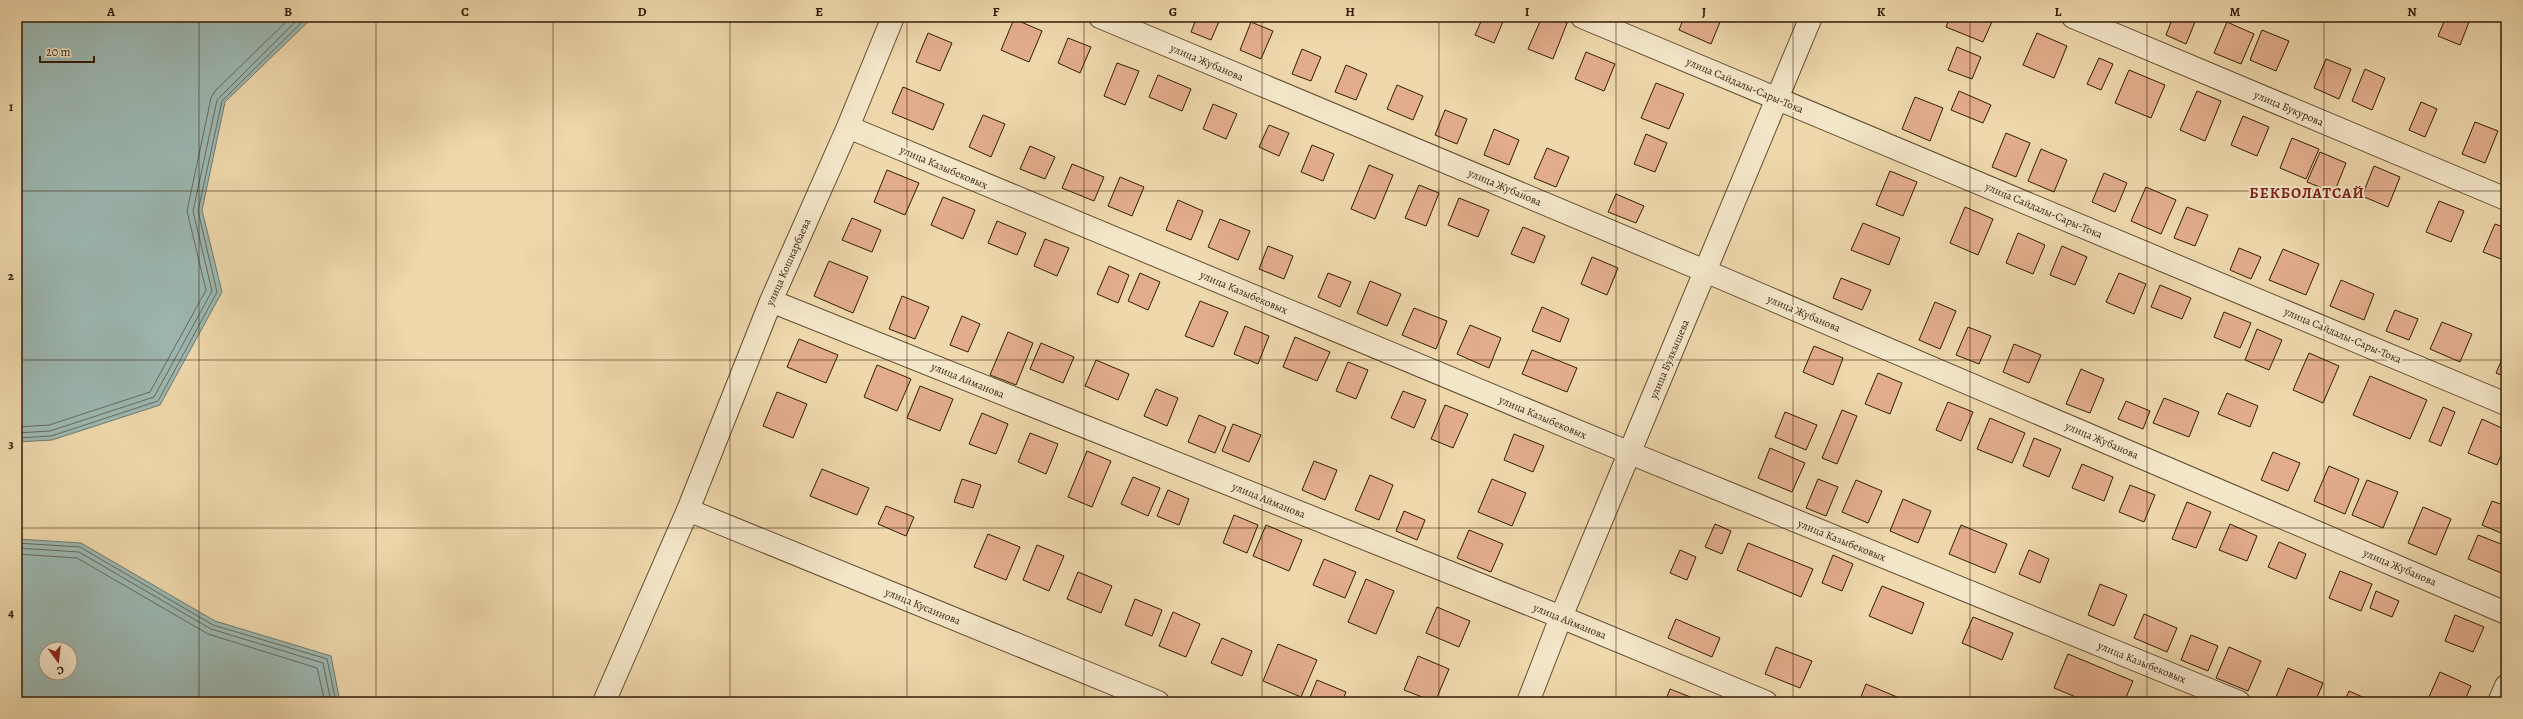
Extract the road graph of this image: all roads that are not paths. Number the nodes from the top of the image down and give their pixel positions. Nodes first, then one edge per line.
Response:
1 (893, 17) edge
2 (1100, 17) edge
3 (1582, 17) edge
4 (1811, 17) edge
5 (2073, 17) edge
6 (1777, 99) junction
7 (848, 127) junction
8 (2506, 199) edge
9 (1706, 271) junction
10 (771, 301) junction
11 (2506, 404) edge
12 (1630, 453) junction
13 (688, 510) junction
14 (2506, 613) edge
15 (1561, 617) junction
16 (2506, 686) edge
17 (604, 702) edge
18 (1158, 702) edge
19 (1528, 702) edge
20 (1766, 702) edge
21 (2239, 702) edge
22 (2498, 702) edge

1 - 7 street, улица Кошкарбаева
2 - 9 street, улица Жубанова
3 - 6 street, улица Сайдалы-Сары-Тока
4 - 6 street, улица Булкышева
5 - 8 street, улица Букурова
6 - 9 street, улица Булкышева
6 - 11 street, улица Сайдалы-Сары-Тока
7 - 10 street, улица Кошкарбаева
7 - 12 street, улица Казыбековых
9 - 12 street, улица Булкышева
9 - 14 street, улица Жубанова
10 - 13 street, улица Кошкарбаева
10 - 15 street, улица Айманова
12 - 15 street, улица Булкышева
12 - 21 street, улица Казыбековых
13 - 17 street, улица Кошкарбаева
13 - 18 street, улица Кусаинова
15 - 19 street, улица Булкышева
15 - 20 street, улица Айманова
16 - 22 street

